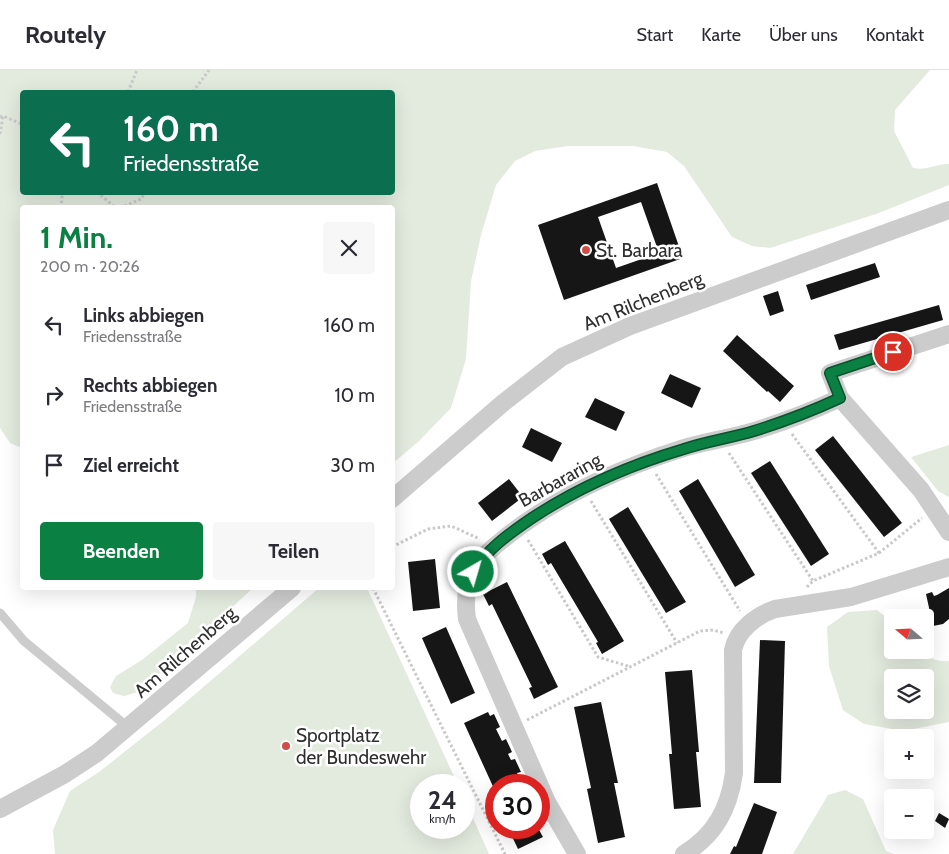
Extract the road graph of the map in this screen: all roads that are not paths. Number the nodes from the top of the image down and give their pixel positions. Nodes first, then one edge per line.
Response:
1 (949, 210) edge
2 (949, 334) edge
3 (840, 398) junction
4 (395, 496) edge
5 (944, 520) edge
6 (949, 567) edge
7 (290, 590) edge
8 (0, 613) edge
9 (129, 728) junction
10 (0, 809) edge
11 (577, 854) edge
12 (684, 854) edge

1 - 4 street, Am Rilchenberg
2 - 3 street
3 - 5 street
3 - 11 street, Barbararing
6 - 12 street
7 - 9 street, Am Rilchenberg
8 - 9 lane
9 - 10 street, Am Rilchenberg

